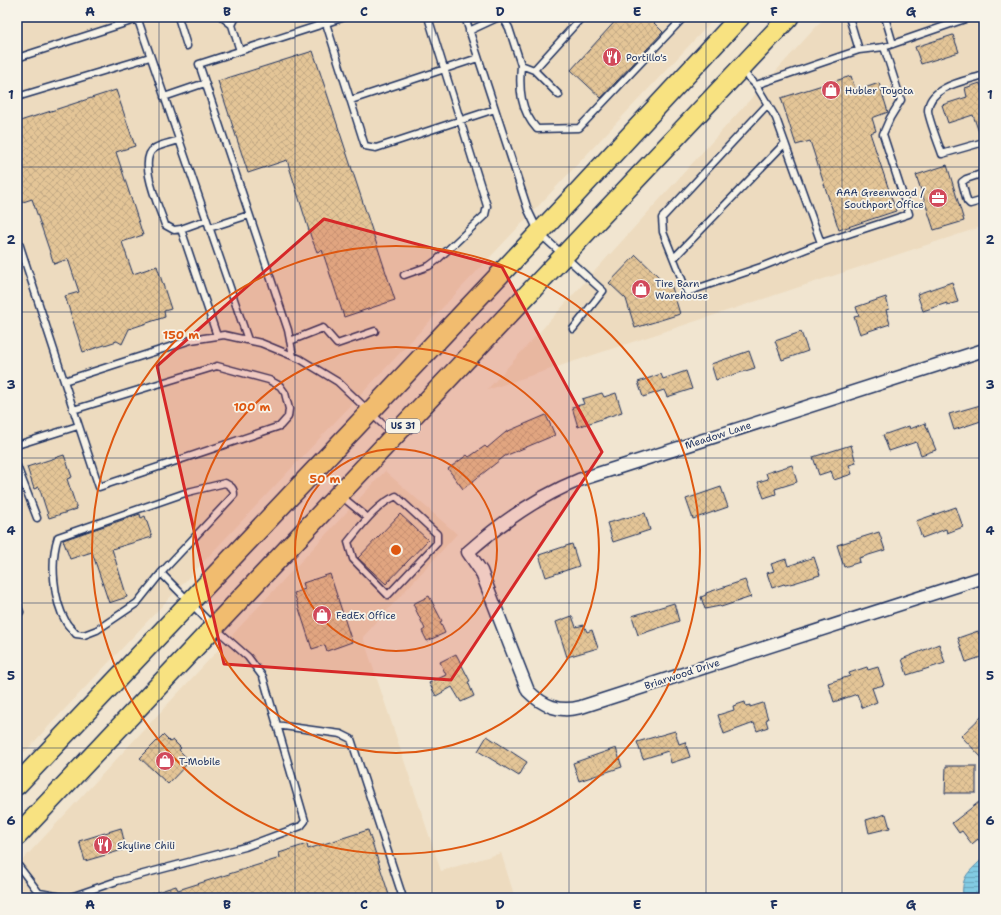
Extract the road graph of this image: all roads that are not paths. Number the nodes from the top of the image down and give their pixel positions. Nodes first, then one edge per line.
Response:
1 (115, 17) edge
2 (178, 17) edge
3 (222, 17) edge
4 (236, 17) edge
5 (345, 17) edge
6 (428, 17) edge
7 (465, 17) edge
8 (499, 17) edge
9 (503, 17) edge
10 (582, 17) edge
11 (740, 17) edge
12 (789, 17) edge
13 (849, 17) edge
14 (885, 17) edge
15 (971, 17) edge
16 (138, 18) edge
17 (680, 18) edge
18 (325, 20) edge
19 (118, 25) junction
20 (232, 25) junction
21 (469, 31) junction
22 (893, 44) junction
23 (187, 46) dead end
24 (884, 48) junction
25 (859, 50) junction
26 (240, 51) junction
27 (17, 58) edge
28 (150, 58) junction
29 (478, 58) junction
30 (521, 65) junction
31 (445, 69) junction
32 (740, 69) junction
33 (534, 70) junction
34 (984, 75) edge
35 (205, 83) junction
36 (756, 85) junction
37 (559, 94) dead end
38 (17, 97) edge
39 (164, 97) junction
40 (350, 100) junction
41 (768, 104) junction
42 (495, 109) junction
43 (461, 120) junction
44 (178, 140) junction
45 (984, 142) edge
46 (785, 143) junction
47 (984, 173) edge
48 (984, 200) edge
49 (249, 215) junction
50 (206, 220) junction
51 (209, 228) junction
52 (181, 229) junction
53 (539, 233) junction
54 (17, 237) edge
55 (822, 243) junction
56 (565, 255) junction
57 (674, 258) junction
58 (404, 275) dead end
59 (573, 329) dead end
60 (375, 331) dead end
61 (217, 336) junction
62 (248, 340) junction
63 (290, 341) junction
64 (984, 350) edge
65 (293, 356) junction
66 (64, 381) junction
67 (73, 410) junction
68 (369, 412) junction
69 (78, 426) junction
70 (395, 436) junction
71 (17, 445) edge
72 (17, 466) edge
73 (339, 494) junction
74 (37, 518) dead end
75 (368, 518) junction
76 (468, 552) joint
77 (161, 573) junction
78 (984, 577) edge
79 (190, 601) junction
80 (17, 605) edge
81 (17, 615) edge
82 (214, 627) junction
83 (276, 725) junction
84 (17, 785) edge
85 (17, 836) edge
86 (17, 864) edge
87 (40, 896) edge
88 (68, 898) edge
89 (403, 898) edge

1 - 19 lane
2 - 23 lane
3 - 20 lane
4 - 20 lane
5 - 18 lane
6 - 31 lane
7 - 21 lane
8 - 21 lane
9 - 30 lane
10 - 33 lane
11 - 53 main road
12 - 32 main road, US 31
13 - 25 lane
14 - 22 lane
15 - 22 lane
16 - 19 lane
16 - 28 lane
17 - 30 lane
18 - 26 lane
18 - 40 lane
19 - 27 lane
20 - 26 lane
21 - 29 lane
22 - 24 lane
24 - 25 lane
24 - 55 lane
25 - 36 lane
26 - 35 lane
28 - 38 lane
28 - 39 lane
29 - 31 lane
29 - 42 lane
30 - 33 lane
31 - 40 lane
31 - 43 lane
32 - 36 lane
32 - 56 main road, US 31
33 - 37 lane
34 - 45 lane
35 - 39 lane
35 - 49 lane
36 - 41 lane
39 - 44 lane
40 - 43 lane
41 - 46 lane
41 - 57 lane
42 - 43 lane
42 - 53 lane
43 - 58 lane
44 - 50 lane
44 - 52 lane
46 - 55 lane
46 - 57 lane
47 - 48 lane
49 - 51 lane
49 - 63 lane
50 - 51 lane
50 - 52 lane
51 - 62 lane
52 - 61 lane
53 - 56 lane
53 - 68 main road
54 - 66 lane
55 - 57 lane
56 - 59 lane
56 - 70 main road, US 31
60 - 63 lane
61 - 62 lane
61 - 66 lane
62 - 65 lane
63 - 65 lane
64 - 76 street, Meadow Lane
65 - 68 lane
66 - 67 lane
67 - 69 lane
67 - 69 lane
68 - 70 lane
68 - 79 main road
69 - 71 lane
70 - 73 main road, US 31
72 - 74 lane
73 - 75 lane
73 - 82 main road, US 31
75 - 75 lane
76 - 78 street, Briarwood Drive
77 - 77 lane
77 - 79 lane
79 - 82 lane
79 - 84 main road
80 - 81 lane
82 - 83 lane
82 - 85 main road, US 31
83 - 88 lane
83 - 89 lane
86 - 87 lane
87 - 88 lane

